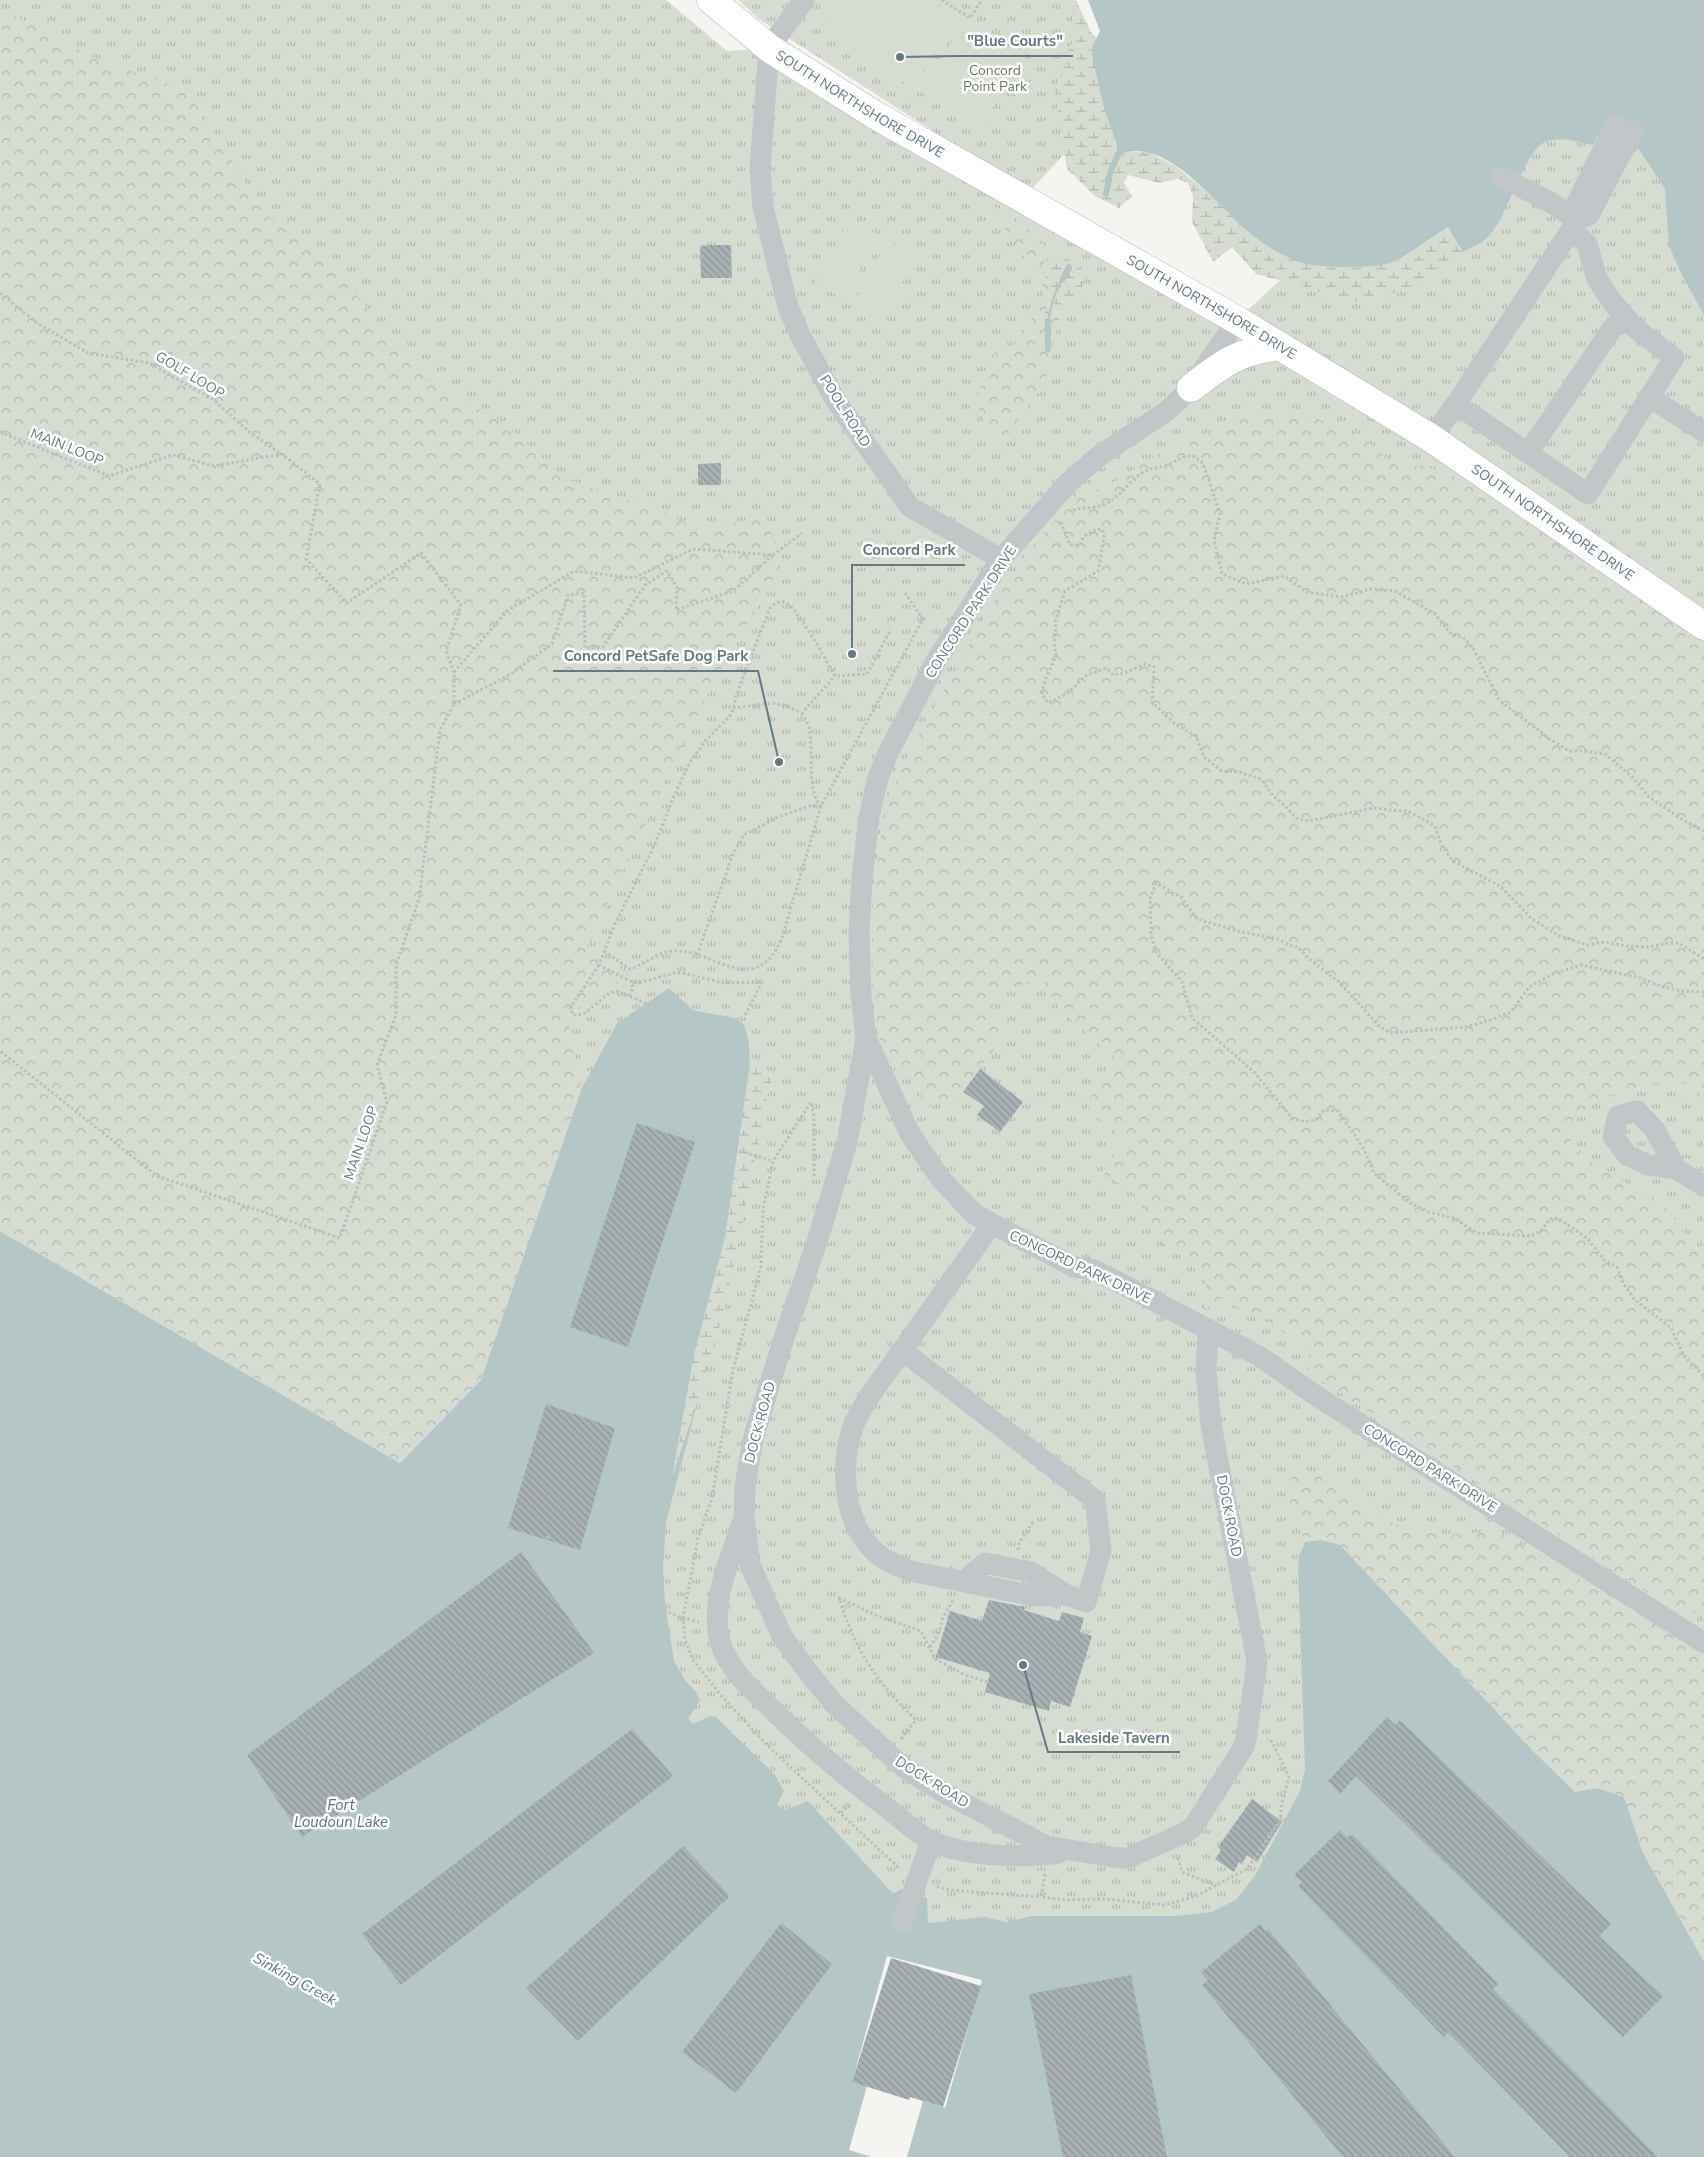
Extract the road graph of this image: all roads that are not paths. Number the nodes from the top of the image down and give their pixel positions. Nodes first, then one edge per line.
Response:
1 (711, 0) edge
2 (804, 0) edge
3 (769, 48) junction
4 (1625, 128) dead end
5 (1501, 177) dead end
6 (1574, 225) junction
7 (1625, 318) junction
8 (1237, 320) junction
9 (1280, 346) junction
10 (1191, 388) junction
11 (1649, 397) junction
12 (1456, 404) junction
13 (1704, 432) edge
14 (1430, 438) junction
15 (1528, 453) junction
16 (1001, 559) junction
17 (1704, 626) edge
18 (866, 1038) junction
19 (1676, 1169) dead end
20 (1704, 1186) edge
21 (992, 1224) junction
22 (1208, 1330) junction
23 (903, 1351) junction
24 (744, 1518) junction
25 (1704, 1643) edge
26 (931, 1841) junction
27 (1074, 1850) junction
28 (902, 1923) dead end

1 - 3 main road, SOUTH NORTHSHORE DRIVE
2 - 3 street
3 - 8 main road, SOUTH NORTHSHORE DRIVE
3 - 16 street, POOL ROAD
4 - 6 street
5 - 6 street
6 - 7 street
6 - 12 street
7 - 11 street
7 - 15 street
8 - 9 main road, SOUTH NORTHSHORE DRIVE
8 - 10 street, CONCORD PARK DRIVE
9 - 10 main road
9 - 14 main road, SOUTH NORTHSHORE DRIVE
10 - 16 street, CONCORD PARK DRIVE
11 - 13 street
11 - 15 street
12 - 14 street
12 - 15 street
14 - 17 main road, SOUTH NORTHSHORE DRIVE
16 - 18 street, CONCORD PARK DRIVE
18 - 21 street, CONCORD PARK DRIVE
18 - 24 street, DOCK ROAD
19 - 20 street
21 - 22 street, CONCORD PARK DRIVE
21 - 23 street
22 - 25 street, CONCORD PARK DRIVE
22 - 27 street, DOCK ROAD
23 - 23 street
24 - 26 street
24 - 27 street, DOCK ROAD
26 - 27 street
26 - 28 street

